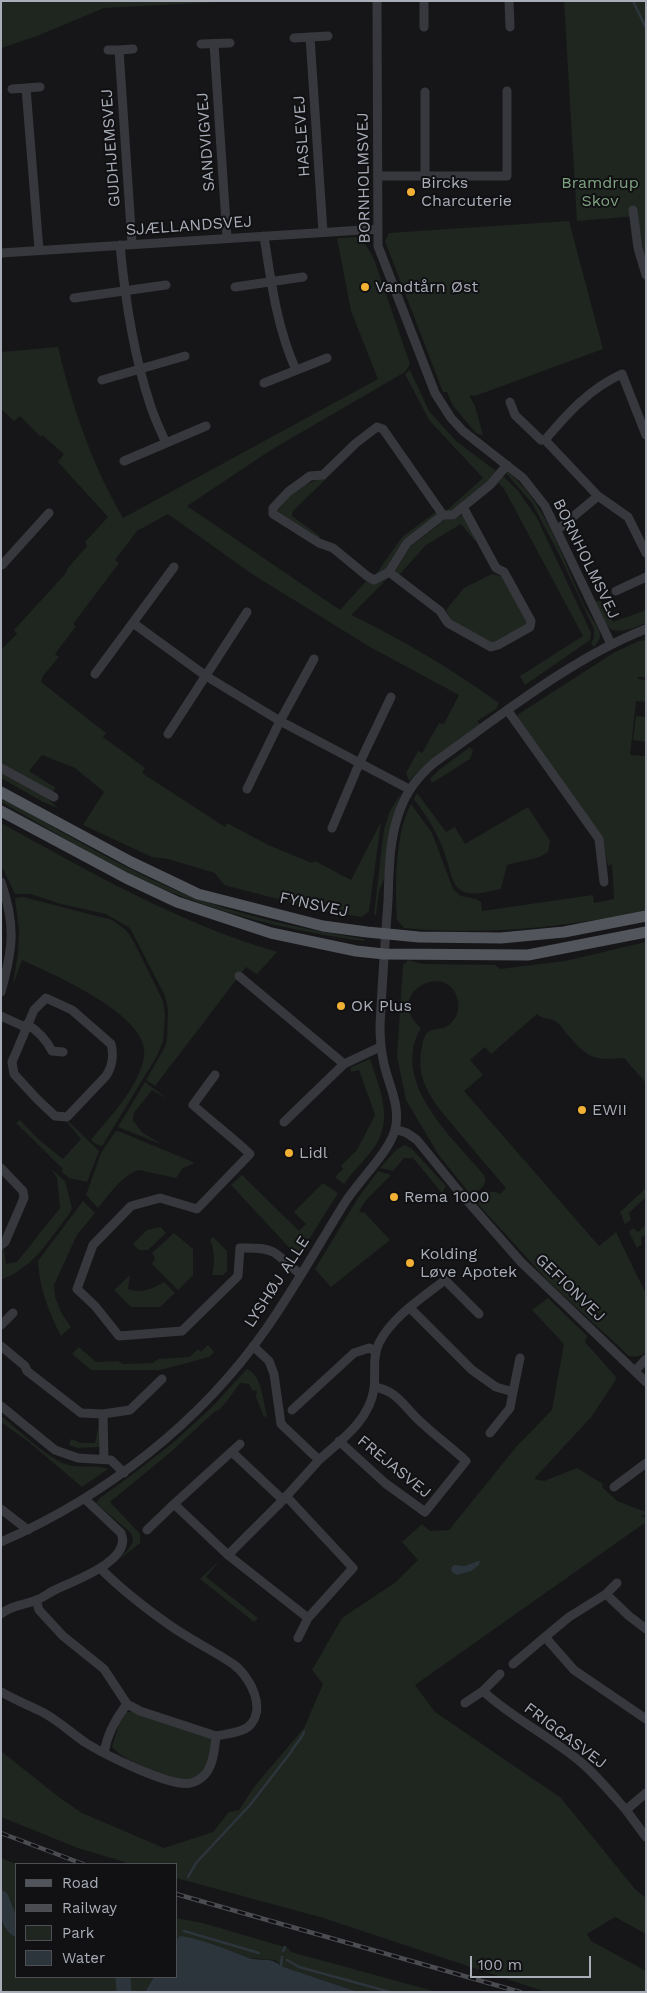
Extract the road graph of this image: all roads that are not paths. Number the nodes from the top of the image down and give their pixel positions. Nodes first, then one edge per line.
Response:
1 (377, 1) edge
2 (424, 1) edge
3 (509, 1) edge
4 (424, 27) dead end
5 (510, 27) dead end
6 (328, 36) dead end
7 (310, 37) junction
8 (294, 38) dead end
9 (230, 43) dead end
10 (201, 44) dead end
11 (214, 44) junction
12 (133, 49) dead end
13 (108, 50) dead end
14 (119, 50) junction
15 (40, 87) dead end
16 (26, 88) junction
17 (12, 89) dead end
18 (507, 91) dead end
19 (425, 92) dead end
20 (378, 176) junction
21 (425, 176) junction
22 (633, 210) dead end
23 (378, 229) junction
24 (323, 232) junction
25 (264, 236) junction
26 (228, 238) junction
27 (132, 244) junction
28 (120, 245) junction
29 (38, 250) junction
30 (1, 253) edge
31 (646, 275) edge
32 (303, 277) dead end
33 (271, 282) junction
34 (166, 285) dead end
35 (235, 287) dead end
36 (124, 290) junction
37 (74, 298) dead end
38 (186, 356) dead end
39 (327, 358) dead end
40 (141, 369) junction
41 (296, 370) junction
42 (102, 380) dead end
43 (264, 383) dead end
44 (510, 402) dead end
45 (206, 426) dead end
46 (646, 434) edge
47 (544, 440) junction
48 (166, 443) junction
49 (124, 461) dead end
50 (507, 465) junction
51 (598, 496) junction
52 (463, 507) junction
53 (49, 513) dead end
54 (444, 514) junction
55 (557, 530) junction
56 (646, 553) edge
57 (1, 565) edge
58 (174, 567) dead end
59 (389, 572) junction
60 (646, 577) edge
61 (616, 591) dead end
62 (247, 612) dead end
63 (133, 622) junction
64 (646, 629) edge
65 (610, 644) junction
66 (314, 659) dead end
67 (94, 674) dead end
68 (206, 676) junction
69 (392, 697) dead end
70 (508, 711) junction
71 (280, 721) junction
72 (168, 734) dead end
73 (359, 764) junction
74 (1, 768) edge
75 (247, 789) dead end
76 (409, 790) junction
77 (1, 792) edge
78 (54, 797) dead end
79 (1, 811) edge
80 (332, 828) dead end
81 (1, 882) edge
82 (604, 882) dead end
83 (646, 916) edge
84 (646, 932) edge
85 (385, 934) junction
86 (384, 954) junction
87 (239, 976) dead end
88 (1, 992) edge
89 (1, 1016) edge
90 (26, 1026) junction
91 (380, 1047) junction
92 (63, 1052) dead end
93 (344, 1064) junction
94 (215, 1075) dead end
95 (284, 1122) dead end
96 (395, 1129) junction
97 (1, 1168) edge
98 (1, 1245) edge
99 (301, 1274) junction
100 (410, 1308) junction
101 (13, 1313) dead end
102 (479, 1314) dead end
103 (1, 1325) edge
104 (1, 1346) edge
105 (253, 1346) junction
106 (376, 1351) junction
107 (520, 1358) dead end
108 (646, 1359) edge
109 (635, 1371) junction
110 (162, 1379) dead end
111 (646, 1382) edge
112 (374, 1387) junction
113 (512, 1392) junction
114 (1, 1406) edge
115 (292, 1410) dead end
116 (103, 1414) junction
117 (490, 1433) dead end
118 (339, 1441) junction
119 (240, 1444) dead end
120 (232, 1452) junction
121 (104, 1459) junction
122 (319, 1460) junction
123 (646, 1463) edge
124 (124, 1473) junction
125 (614, 1487) dead end
126 (285, 1498) junction
127 (85, 1500) junction
128 (174, 1504) junction
129 (1, 1509) edge
130 (28, 1530) junction
131 (147, 1530) dead end
132 (1, 1542) edge
133 (228, 1555) junction
134 (101, 1569) junction
135 (617, 1583) dead end
136 (606, 1594) junction
137 (36, 1600) junction
138 (1, 1614) edge
139 (308, 1618) junction
140 (646, 1629) edge
141 (545, 1637) junction
142 (298, 1638) dead end
143 (513, 1664) dead end
144 (500, 1674) dead end
145 (483, 1691) junction
146 (1, 1692) edge
147 (465, 1703) dead end
148 (127, 1704) junction
149 (646, 1719) edge
150 (216, 1736) junction
151 (104, 1753) junction
152 (646, 1793) edge
153 (626, 1810) junction
154 (646, 1837) edge

1 - 20 street, BORNHOLMSVEJ
2 - 4 street
3 - 5 street
6 - 7 street
7 - 8 street
7 - 24 street, HASLEVEJ
9 - 11 street
10 - 11 street
11 - 26 street, SANDVIGVEJ
12 - 14 street
13 - 14 street
14 - 27 street, GUDHJEMSVEJ
15 - 16 street
16 - 17 street
16 - 29 street
18 - 21 street
19 - 21 street
20 - 21 street
20 - 23 street, BORNHOLMSVEJ
22 - 31 street
23 - 24 street, SJÆLLANDSVEJ
23 - 50 street, BORNHOLMSVEJ
24 - 25 street, SJÆLLANDSVEJ
25 - 26 street, SJÆLLANDSVEJ
25 - 33 street
26 - 27 street, SJÆLLANDSVEJ
27 - 28 street, SJÆLLANDSVEJ
28 - 29 street, SJÆLLANDSVEJ
28 - 36 street
29 - 30 street, SJÆLLANDSVEJ
32 - 33 street
33 - 35 street
33 - 41 street
34 - 36 street
36 - 37 street
36 - 40 street
38 - 40 street
39 - 41 street
40 - 42 street
40 - 48 street
41 - 43 street
44 - 47 street
45 - 48 street
46 - 47 street
47 - 51 street
48 - 49 street
50 - 52 street
50 - 55 street, BORNHOLMSVEJ
51 - 55 street
51 - 56 street
52 - 54 street
52 - 59 street
53 - 57 street
54 - 59 street
54 - 59 street
55 - 65 street, BORNHOLMSVEJ
58 - 63 street
60 - 61 street
62 - 68 street
63 - 67 street
63 - 68 street
64 - 65 street, LYSHØJ ALLE
65 - 70 street, LYSHØJ ALLE
66 - 71 street
68 - 71 street
68 - 72 street
69 - 73 street
70 - 76 street, LYSHØJ ALLE
70 - 82 street
71 - 73 street
71 - 75 street
73 - 76 street
73 - 80 street
74 - 78 street
76 - 85 street, LYSHØJ ALLE
77 - 85 main road, FYNSVEJ
79 - 86 main road
81 - 88 street
83 - 85 main road, FYNSVEJ
84 - 86 main road
85 - 86 street, LYSHØJ ALLE
86 - 91 street, LYSHØJ ALLE
87 - 93 street
89 - 90 street
90 - 90 street
90 - 92 street
91 - 93 street
91 - 96 street, LYSHØJ ALLE
93 - 95 street
94 - 99 street
96 - 99 street, LYSHØJ ALLE
96 - 109 street, GEFIONVEJ
97 - 98 street
99 - 105 street, LYSHØJ ALLE
100 - 102 street, FREJASVEJ
100 - 106 street, FREJASVEJ
100 - 113 street
101 - 103 street
104 - 116 street
105 - 122 street
105 - 124 street, LYSHØJ ALLE
106 - 112 street, FREJASVEJ
106 - 115 street
107 - 113 street
108 - 109 street
109 - 111 street, GEFIONVEJ
110 - 116 street
112 - 118 street, FREJASVEJ
112 - 118 street, FREJASVEJ
113 - 117 street
114 - 121 street
116 - 121 street
118 - 122 street, FREJASVEJ
119 - 120 street
120 - 126 street
120 - 128 street
121 - 124 street
122 - 126 street, FREJASVEJ
123 - 125 street
124 - 127 street, LYSHØJ ALLE
126 - 133 street, FREJASVEJ
126 - 139 street
127 - 130 street, LYSHØJ ALLE
127 - 134 street
128 - 131 street
128 - 133 street
129 - 130 street
130 - 132 street, LYSHØJ ALLE
133 - 139 street
134 - 137 street
134 - 150 street
135 - 136 street
136 - 140 street
136 - 141 street
137 - 138 street
137 - 148 street
139 - 142 street
141 - 143 street
141 - 149 street
144 - 145 street
145 - 147 street
145 - 153 street, FRIGGASVEJ
146 - 151 street
148 - 150 street
148 - 151 street
150 - 151 street
152 - 153 street
153 - 154 street, FRIGGASVEJ

